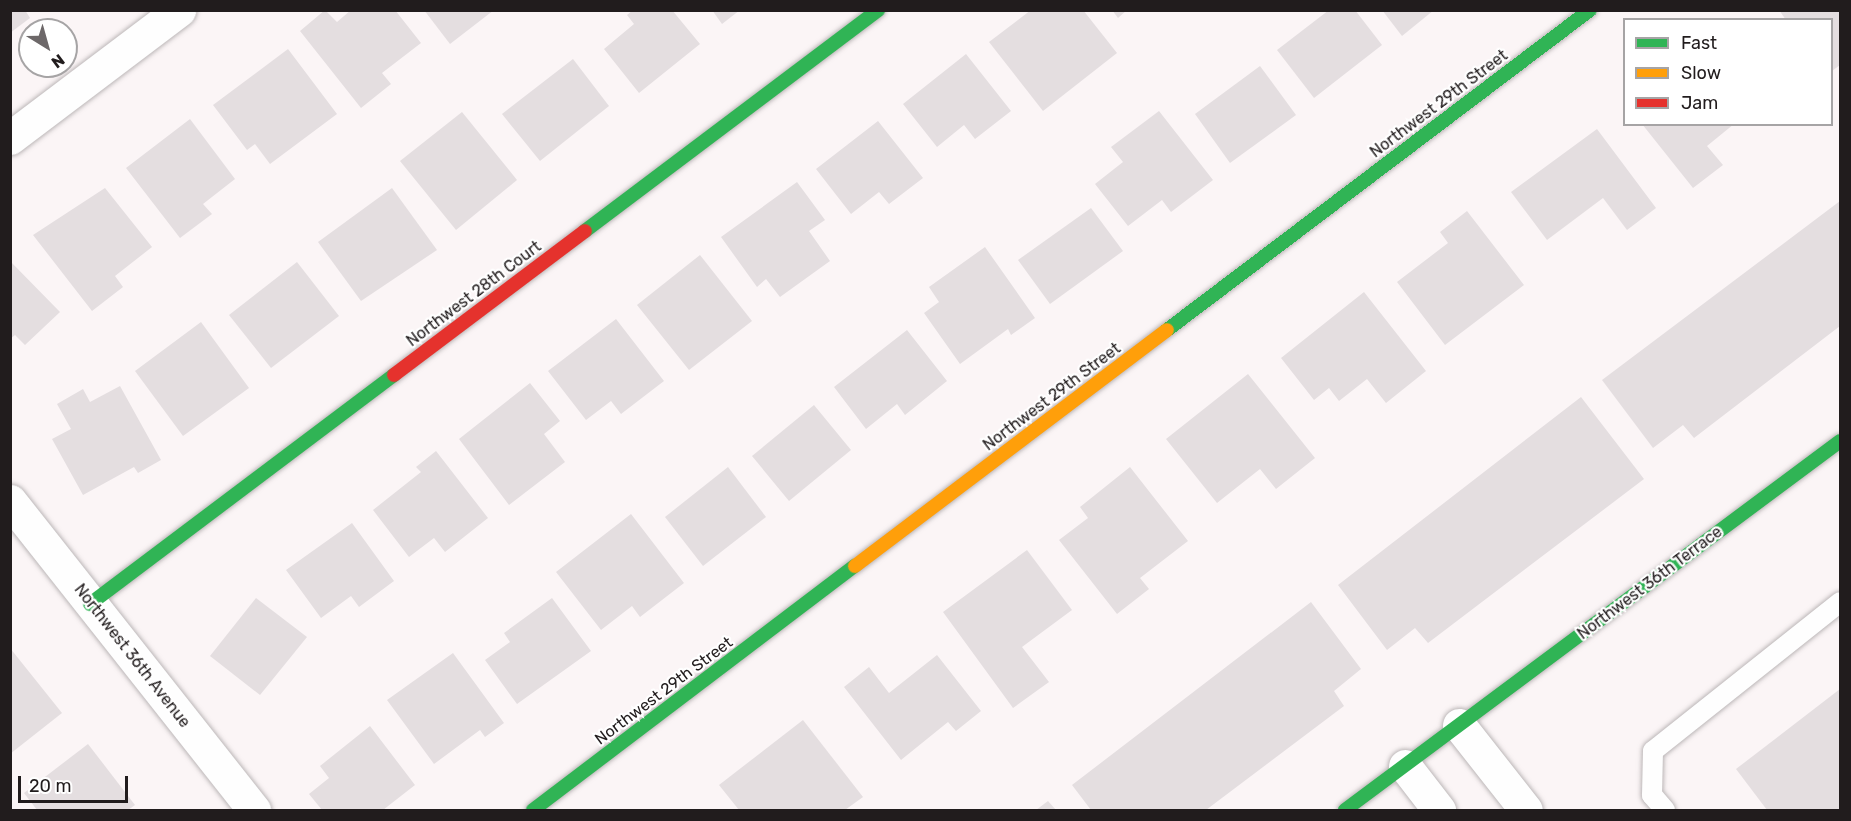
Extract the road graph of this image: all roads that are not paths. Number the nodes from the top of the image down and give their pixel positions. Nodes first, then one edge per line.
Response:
1 (179, 10) edge
2 (878, 10) edge
3 (1590, 10) edge
4 (10, 138) edge
5 (1840, 441) edge
6 (10, 501) edge
7 (1840, 602) edge
8 (90, 604) junction
9 (1459, 725) junction
10 (1405, 766) junction
11 (254, 810) edge
12 (533, 810) edge
13 (1345, 810) edge
14 (1439, 810) edge
15 (1526, 810) edge
16 (1665, 810) edge

1 - 4 street
2 - 8 street, Northwest 28th Court
3 - 12 street, Northwest 29th Street
5 - 9 street, Northwest 36th Terrace
6 - 8 street, Northwest 36th Avenue
7 - 16 lane
8 - 11 street, Northwest 36th Avenue
9 - 10 street, Northwest 36th Terrace
9 - 15 street
10 - 13 street, Northwest 36th Terrace
10 - 14 street

